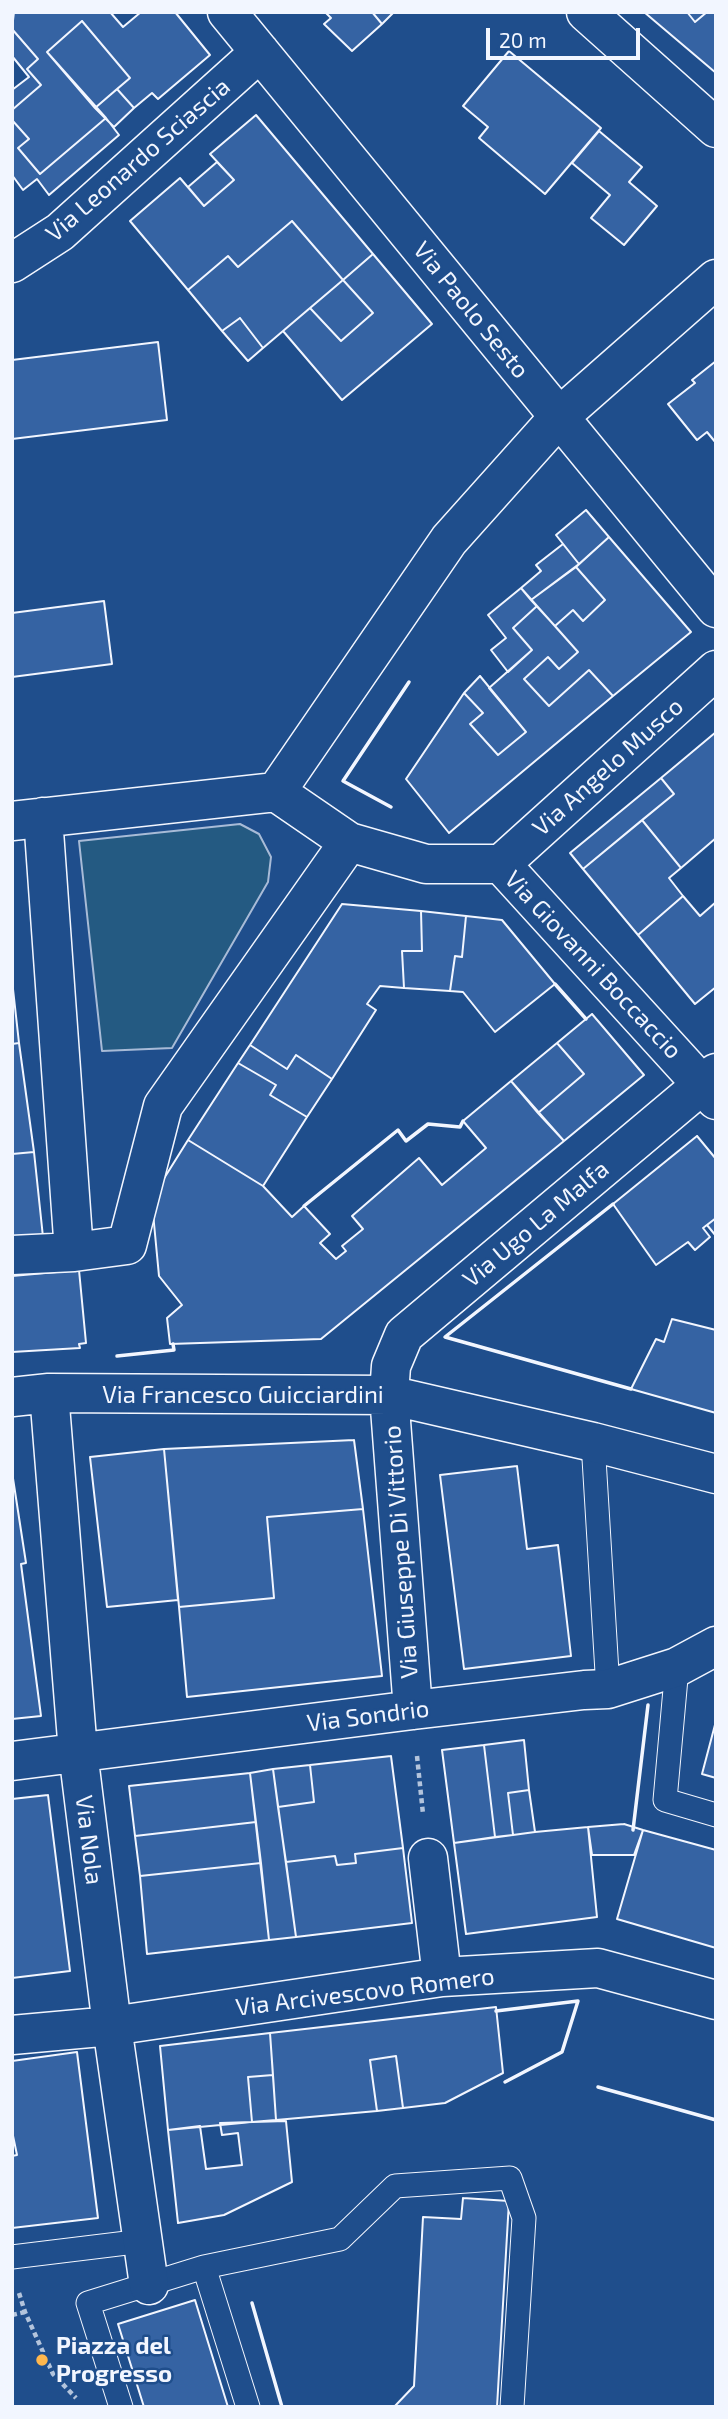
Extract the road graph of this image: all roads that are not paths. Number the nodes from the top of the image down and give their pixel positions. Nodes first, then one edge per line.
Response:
1 (228, 12) edge
2 (586, 12) edge
3 (260, 52) junction
4 (716, 128) edge
5 (12, 263) edge
6 (716, 279) edge
7 (559, 417) junction
8 (716, 608) edge
9 (716, 670) edge
10 (276, 792) junction
11 (28, 819) edge
12 (349, 842) junction
13 (501, 864) junction
14 (711, 1086) edge
15 (74, 1252) junction
16 (12, 1255) edge
17 (31, 1395) edge
18 (389, 1395) junction
19 (593, 1442) junction
20 (716, 1474) edge
21 (716, 1646) edge
22 (677, 1667) junction
23 (608, 1689) junction
24 (412, 1710) junction
25 (78, 1752) junction
26 (12, 1761) edge
27 (716, 1815) edge
28 (428, 1858) road end
29 (442, 1978) junction
30 (716, 2000) edge
31 (112, 2026) junction
32 (12, 2035) edge
33 (143, 2241) junction
34 (12, 2257) edge
35 (204, 2267) junction
36 (149, 2284) junction
37 (121, 2407) edge
38 (248, 2407) edge
39 (512, 2407) edge

1 - 3 street, Via Paolo Sesto
2 - 4 street
3 - 5 street, Via Leonardo Sciascia
3 - 7 street, Via Paolo Sesto
6 - 7 street
7 - 8 street, Via Paolo Sesto
7 - 10 street
9 - 13 street, Via Angelo Musco
10 - 11 street
10 - 12 street, Via Giovanni Boccaccio
11 - 15 street
12 - 13 street, Via Giovanni Boccaccio
12 - 15 street
13 - 14 street, Via Giovanni Boccaccio
14 - 18 street, Via Ugo La Malfa
15 - 16 street
17 - 18 street, Via Francesco Guicciardini
17 - 25 street, Via Nola
18 - 19 street, Via Francesco Guicciardini
18 - 24 street, Via Giuseppe Di Vittorio
19 - 20 street, Via Francesco Guicciardini
19 - 23 lane
21 - 22 street, Via Sondrio
22 - 23 street, Via Sondrio
22 - 27 lane
23 - 24 street, Via Sondrio
24 - 25 street, Via Sondrio
25 - 26 street, Via Sondrio
25 - 31 street, Via Nola
28 - 29 street
29 - 30 street, Via Arcivescovo Romero
29 - 31 street, Via Arcivescovo Romero
31 - 32 street, Via Arcivescovo Romero
31 - 33 street, Via Nola
33 - 34 lane
33 - 36 street, Via Nola
35 - 36 lane
35 - 38 lane
35 - 39 lane
36 - 37 lane

